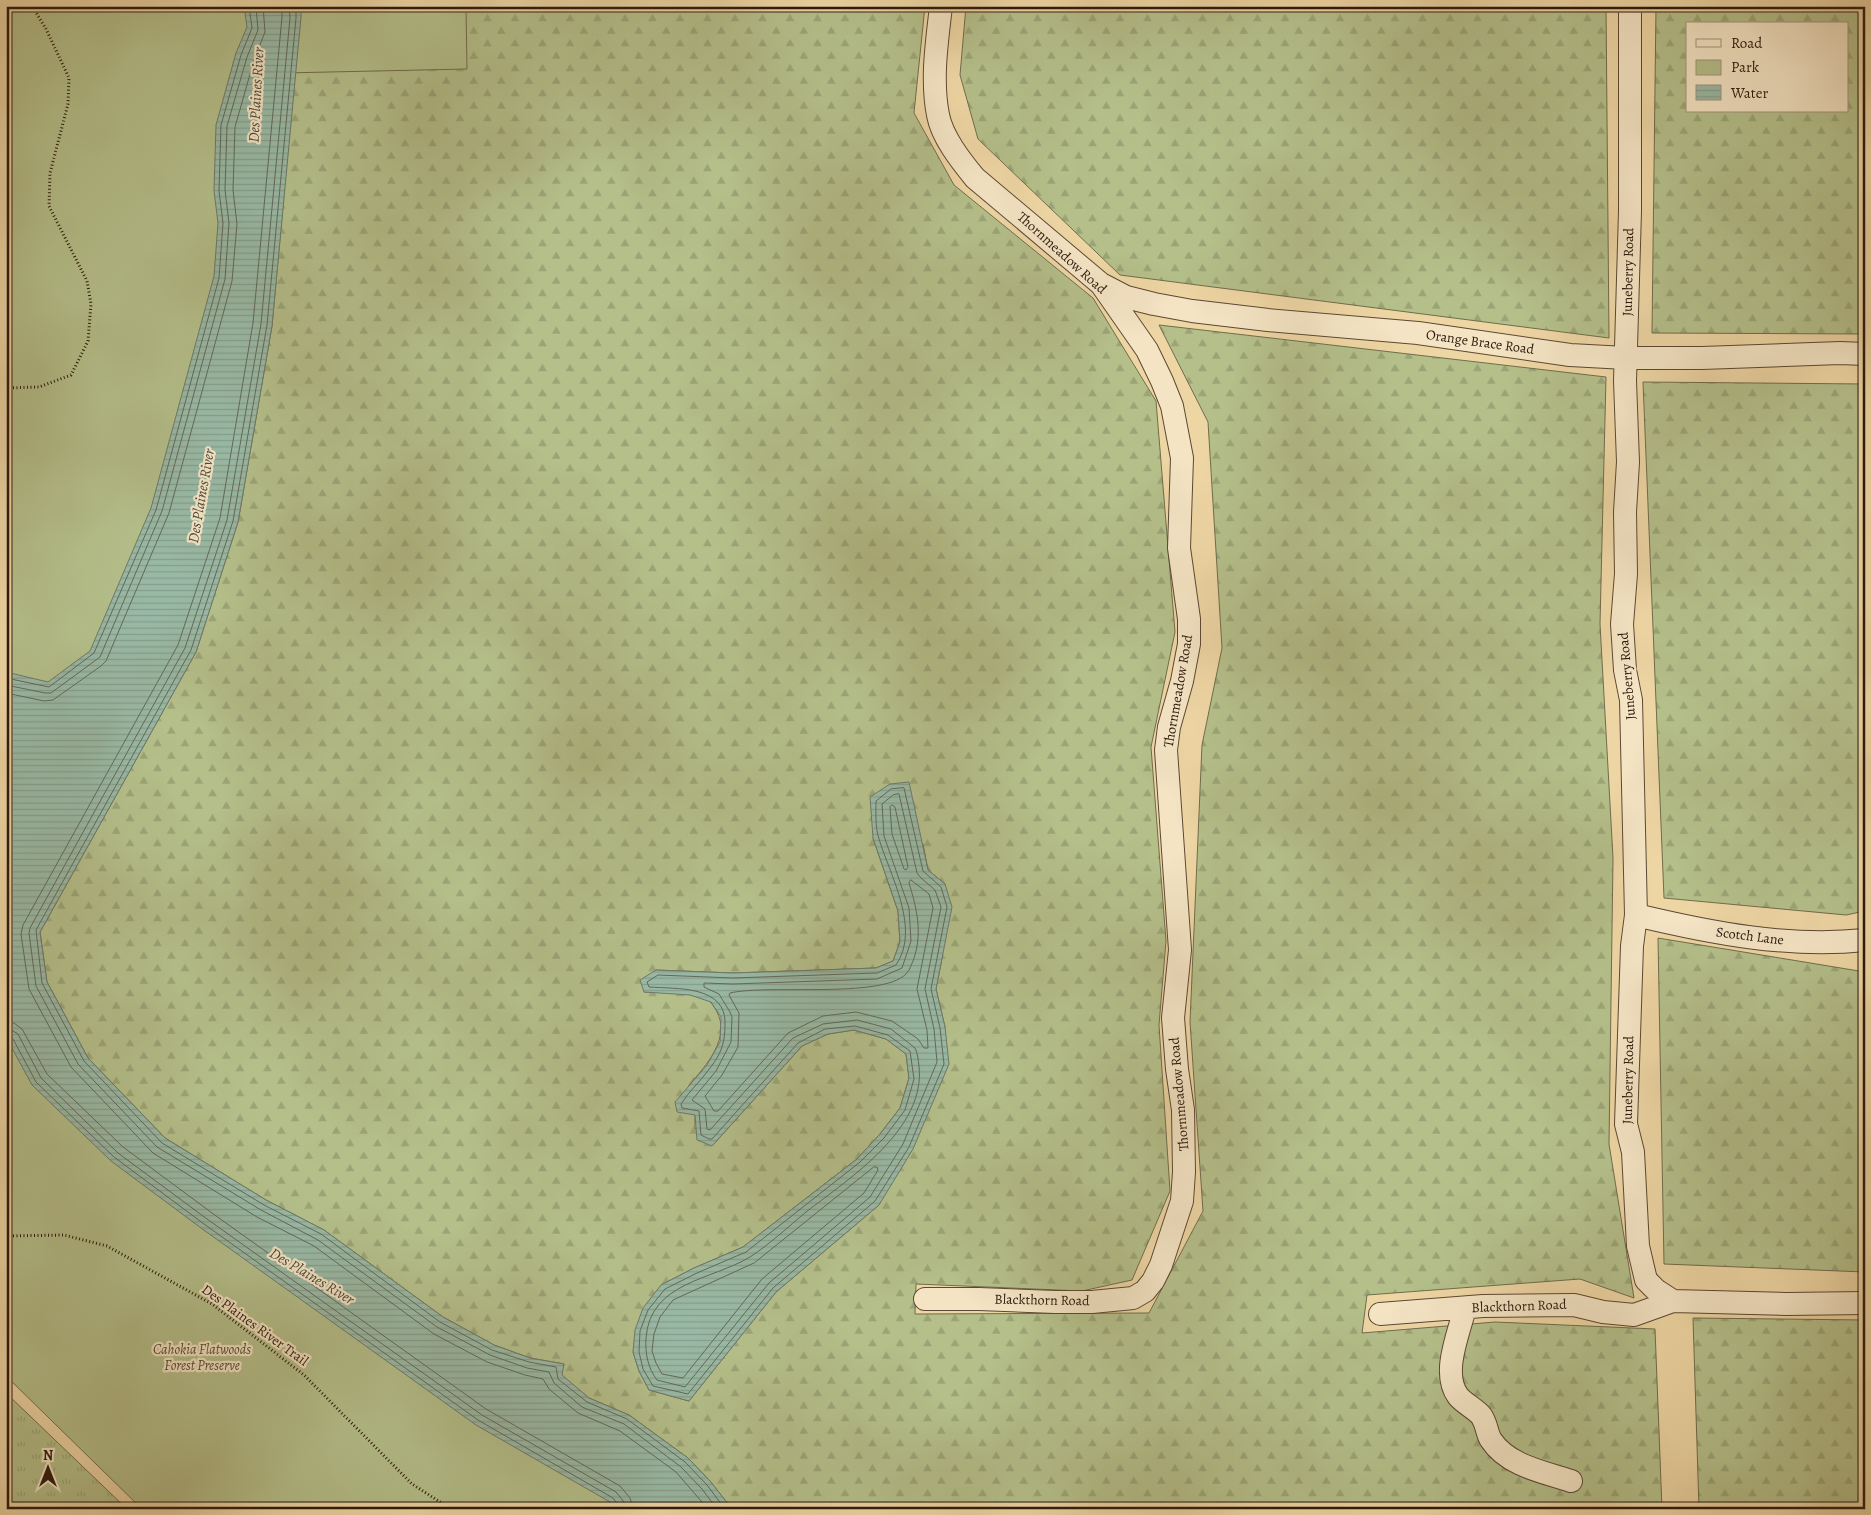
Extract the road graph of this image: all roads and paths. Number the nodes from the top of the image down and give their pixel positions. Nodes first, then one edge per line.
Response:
1 (32, 6) edge
2 (941, 6) edge
3 (1630, 6) edge
4 (1101, 284) junction
5 (1865, 354) edge
6 (1626, 358) junction
7 (6, 388) edge
8 (1636, 915) junction
9 (1865, 940) edge
10 (6, 1236) edge
11 (1153, 1281) joint
12 (925, 1299) dead end
13 (1674, 1300) junction
14 (1865, 1303) edge
15 (1465, 1308) junction
16 (1380, 1314) dead end
17 (1571, 1481) dead end
18 (451, 1509) edge

1 - 7 path
2 - 4 street, Thornmeadow Road
3 - 6 street, Juneberry Road
4 - 6 street, Orange Brace Road
4 - 11 street, Thornmeadow Road
5 - 6 street, Orange Brace Road
6 - 8 street, Juneberry Road
8 - 9 street, Scotch Lane
8 - 13 street, Juneberry Road
10 - 18 path, Des Plaines River Trail
11 - 12 street, Blackthorn Road
13 - 14 street, Blackthorn Road
13 - 15 street, Blackthorn Road
15 - 16 street, Blackthorn Road
15 - 17 street

